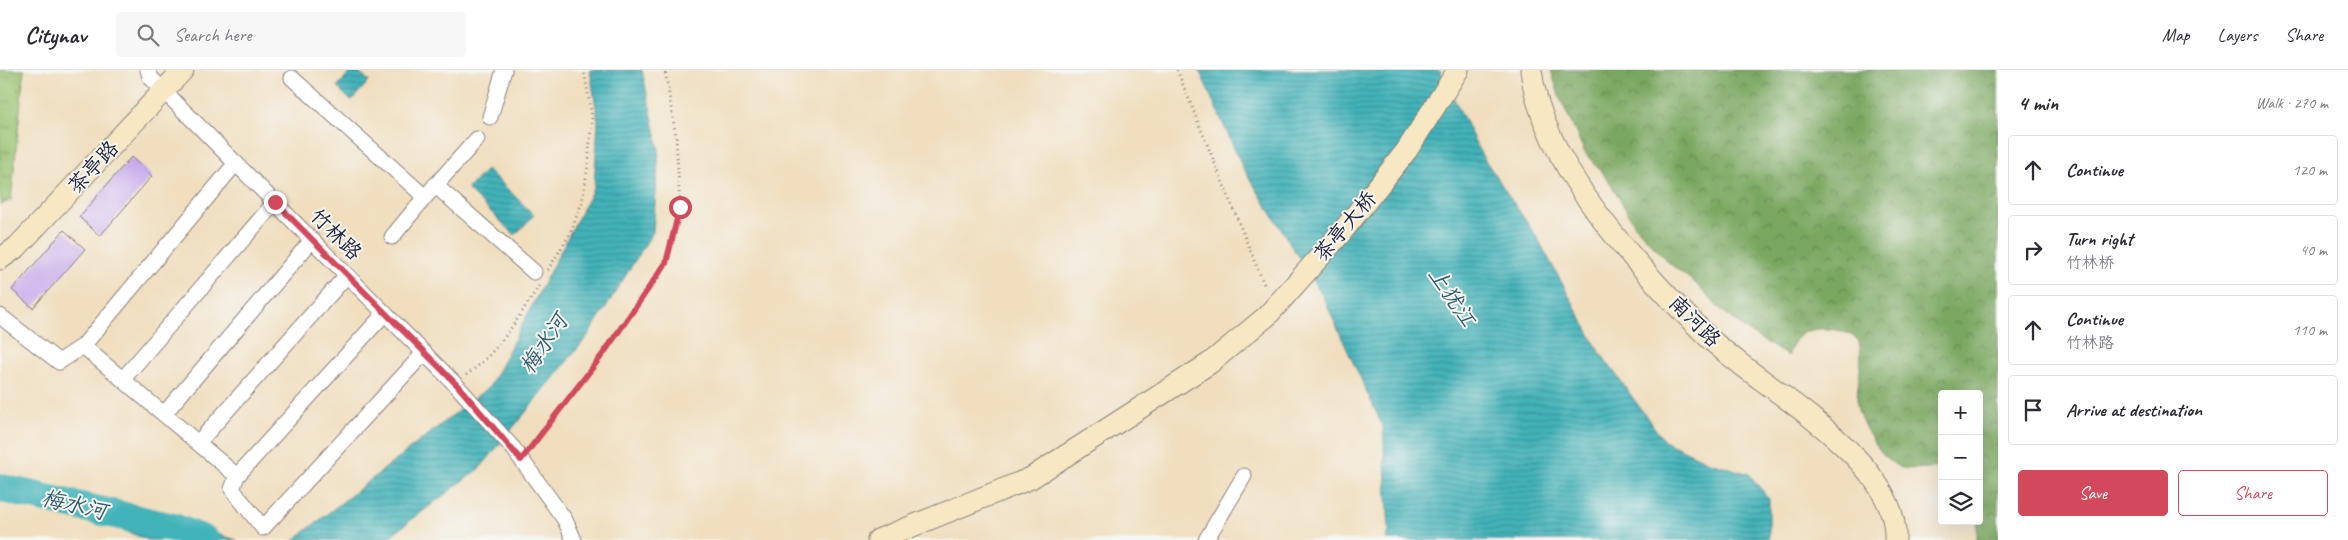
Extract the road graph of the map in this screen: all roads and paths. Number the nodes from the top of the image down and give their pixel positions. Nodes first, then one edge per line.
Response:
1 (148, 70) edge
2 (183, 70) edge
3 (504, 70) edge
4 (584, 70) edge
5 (665, 70) edge
6 (1177, 70) edge
7 (1458, 70) edge
8 (1531, 70) edge
9 (292, 78) dead end
10 (164, 91) junction
11 (490, 117) dead end
12 (477, 139) dead end
13 (236, 163) junction
14 (435, 186) junction
15 (424, 197) junction
16 (275, 202) junction
17 (392, 237) dead end
18 (312, 240) junction
19 (0, 260) edge
20 (347, 275) junction
21 (539, 278) junction
22 (1265, 287) dead end
23 (385, 313) junction
24 (0, 316) edge
25 (83, 346) junction
26 (424, 353) junction
27 (122, 379) junction
28 (456, 385) junction
29 (164, 414) junction
30 (198, 443) junction
31 (517, 454) junction
32 (236, 476) junction
33 (1244, 476) dead end
34 (574, 540) edge
35 (878, 540) edge
36 (1206, 540) edge
37 (1895, 540) edge

1 - 10 street, 竹林路
2 - 10 street, 茶亭路
3 - 11 street
4 - 21 path
5 - 31 path
6 - 22 path
7 - 35 street, 茶亭大桥
8 - 37 street, 南河路
9 - 15 street
10 - 13 street, 竹林路
10 - 19 street, 茶亭路
12 - 14 street
13 - 16 street, 竹林路
13 - 25 street
14 - 15 street
14 - 21 street
15 - 17 street
16 - 18 street, 竹林路
16 - 27 street
18 - 20 street, 竹林路
18 - 29 street
20 - 23 street, 竹林路
20 - 30 street
21 - 28 path
23 - 26 street, 竹林路
23 - 32 street
24 - 25 street
25 - 27 street
26 - 28 street, 竹林路
26 - 32 street
27 - 29 street
28 - 31 street, 竹林路
29 - 30 street
30 - 32 street
31 - 34 street, 竹林路
33 - 36 street

